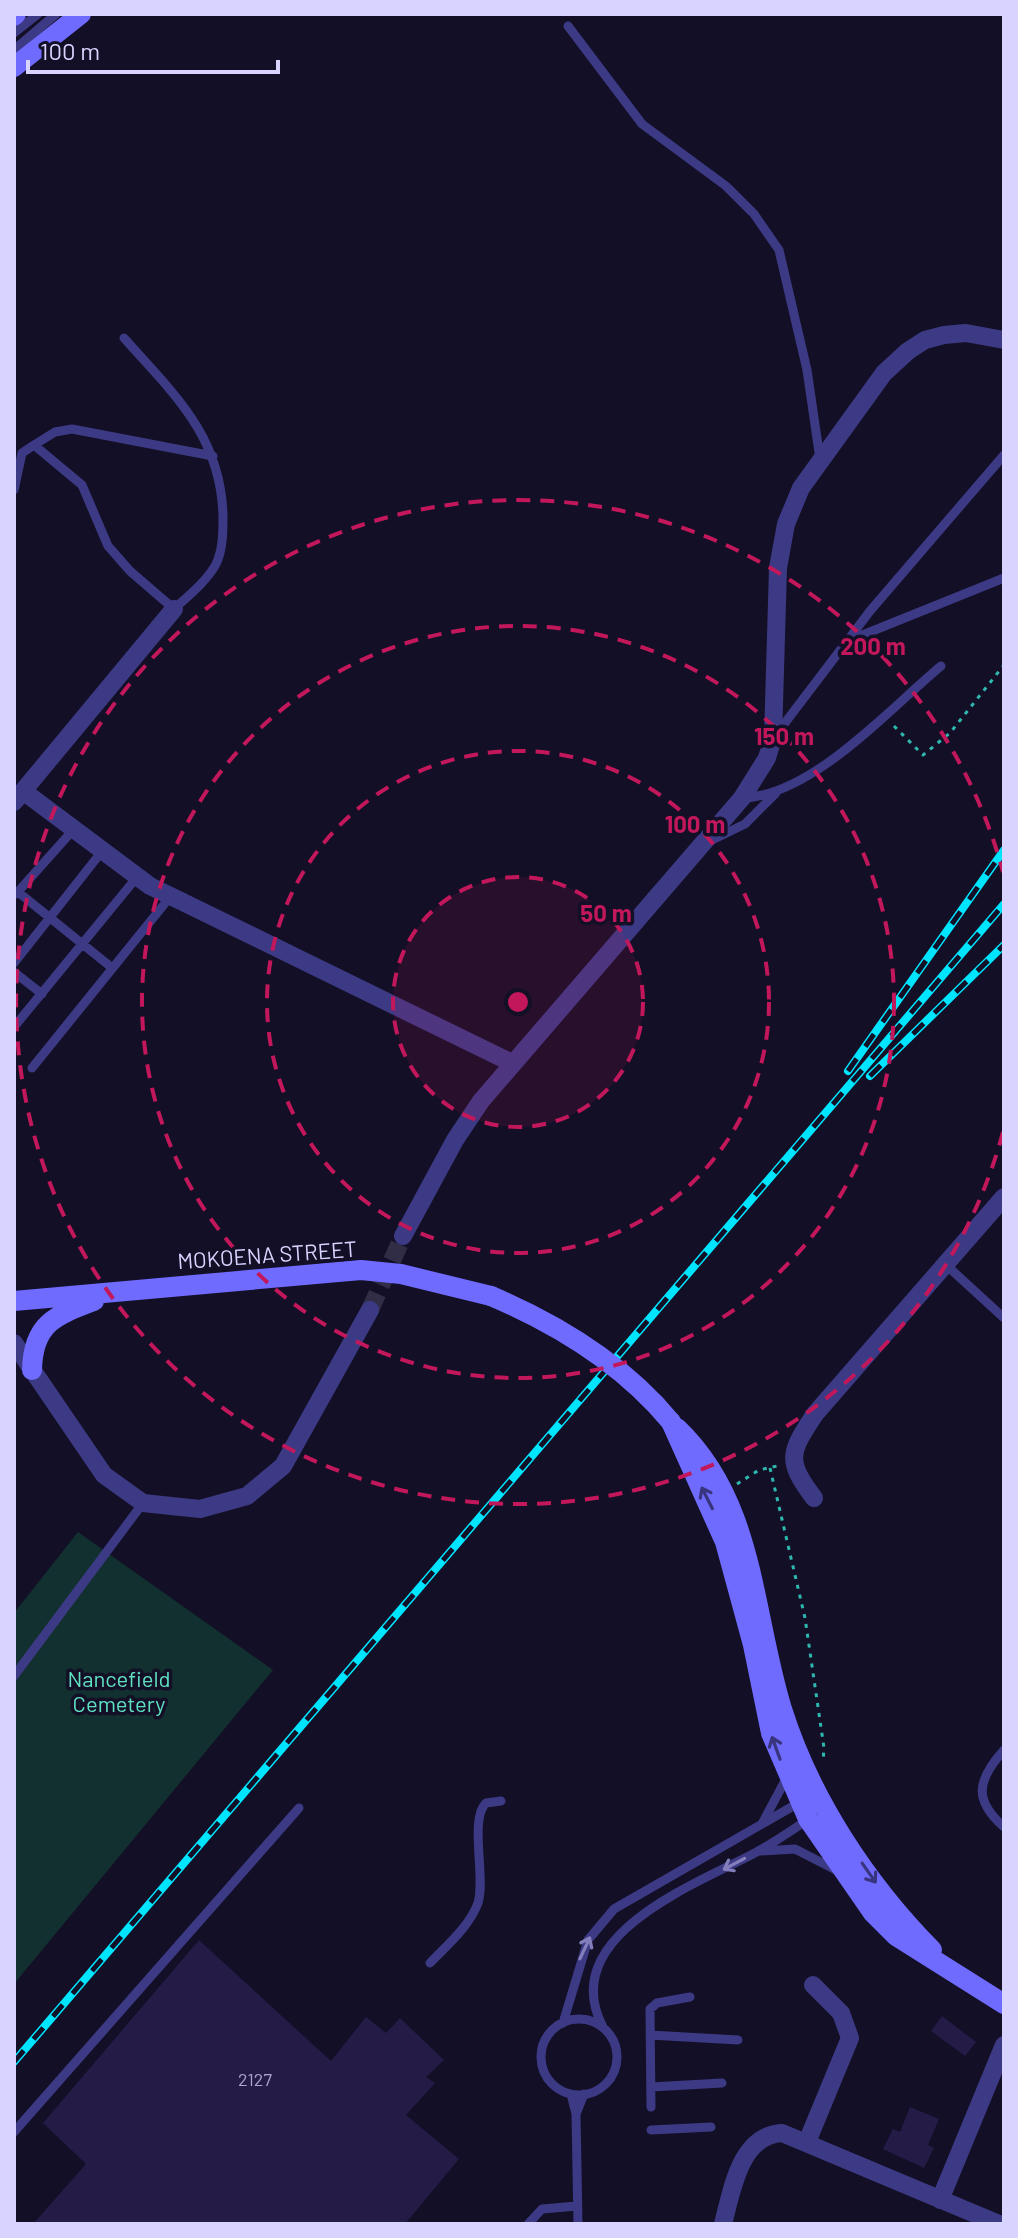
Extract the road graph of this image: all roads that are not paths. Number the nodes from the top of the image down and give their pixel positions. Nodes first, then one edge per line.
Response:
1 (38, 14) edge
2 (56, 14) edge
3 (81, 14) edge
4 (568, 26) dead end
5 (14, 33) edge
6 (14, 50) edge
7 (14, 67) edge
8 (124, 338) dead end
9 (1004, 340) edge
10 (34, 445) junction
11 (1004, 455) edge
12 (213, 456) junction
13 (820, 460) junction
14 (14, 490) edge
15 (1004, 578) edge
16 (174, 609) junction
17 (847, 641) junction
18 (941, 666) dead end
19 (773, 738) junction
20 (776, 793) junction
21 (19, 797) edge
22 (742, 798) junction
23 (74, 829) junction
24 (701, 845) junction
25 (103, 850) junction
26 (137, 877) junction
27 (16, 894) edge
28 (170, 897) junction
29 (52, 917) junction
30 (82, 945) junction
31 (14, 963) edge
32 (111, 967) junction
33 (14, 972) edge
34 (42, 994) junction
35 (14, 1027) edge
36 (512, 1063) junction
37 (32, 1068) dead end
38 (1004, 1197) edge
39 (403, 1236) tunnel mouth
40 (945, 1264) junction
41 (116, 1292) junction
42 (14, 1301) edge
43 (370, 1310) tunnel mouth
44 (1004, 1318) edge
45 (14, 1343) edge
46 (32, 1370) junction
47 (691, 1451) junction
48 (814, 1498) dead end
49 (143, 1503) junction
50 (14, 1676) edge
51 (1004, 1750) edge
52 (787, 1777) junction
53 (811, 1800) junction
54 (501, 1801) dead end
55 (299, 1808) dead end
56 (1004, 1827) edge
57 (751, 1832) junction
58 (760, 1851) junction
59 (845, 1876) junction
60 (430, 1963) dead end
61 (954, 1973) junction
62 (813, 1985) dead end
63 (690, 1997) dead end
64 (1004, 2004) edge
65 (563, 2023) junction
66 (603, 2027) junction
67 (650, 2035) junction
68 (738, 2040) dead end
69 (1004, 2045) edge
70 (722, 2083) dead end
71 (651, 2087) junction
72 (571, 2094) junction
73 (584, 2094) junction
74 (651, 2107) dead end
75 (576, 2114) junction
76 (711, 2127) dead end
77 (651, 2130) dead end
78 (14, 2132) edge
79 (807, 2142) junction
80 (940, 2200) junction
81 (577, 2206) junction
82 (528, 2224) edge
83 (578, 2224) edge
84 (723, 2224) edge
85 (999, 2224) edge

1 - 5 lane
2 - 6 lane
3 - 7 main road
4 - 13 lane
8 - 12 lane
9 - 13 street
10 - 12 lane
10 - 14 lane
10 - 16 lane
11 - 17 lane
12 - 16 lane
13 - 19 street
15 - 17 lane
16 - 21 street
17 - 19 lane
18 - 20 lane
19 - 22 street
20 - 22 lane
20 - 24 lane
21 - 23 street
22 - 24 street
23 - 25 street
23 - 27 lane
24 - 36 street
25 - 26 street
25 - 29 lane
26 - 28 street
26 - 30 lane
27 - 29 lane
28 - 32 lane
28 - 36 street
29 - 30 lane
29 - 31 lane
30 - 32 lane
30 - 34 lane
32 - 37 lane
33 - 34 lane
34 - 35 lane
36 - 39 street
38 - 40 street
40 - 44 lane
40 - 48 street
41 - 42 main road, MOKOENA STREET
41 - 46 main road
41 - 47 main road, MOKOENA STREET, bridge
43 - 49 street
45 - 46 street
46 - 49 street
52 -> 47 main road, MOKOENA STREET
47 - 53 main road, MOKOENA STREET
49 - 50 lane
51 - 56 lane
52 - 53 main road, MOKOENA STREET
52 - 57 lane
53 - 57 lane
53 - 58 lane
53 - 59 main road, MOKOENA STREET
53 -> 61 main road, MOKOENA STREET
54 - 60 lane
55 - 78 lane
65 -> 57 lane
58 - 59 lane
58 -> 66 lane
59 - 61 main road, MOKOENA STREET
61 - 64 main road, MOKOENA STREET
62 - 79 street
63 - 67 lane
65 - 66 lane
65 - 72 lane
66 - 73 lane
67 - 68 lane
67 - 71 lane
69 - 80 street
70 - 71 lane
71 - 74 lane
72 - 73 lane
72 - 75 lane
73 - 75 lane
75 - 81 lane
76 - 77 lane
79 - 80 street
79 - 84 street
80 - 85 street
81 - 82 lane
81 - 83 lane

